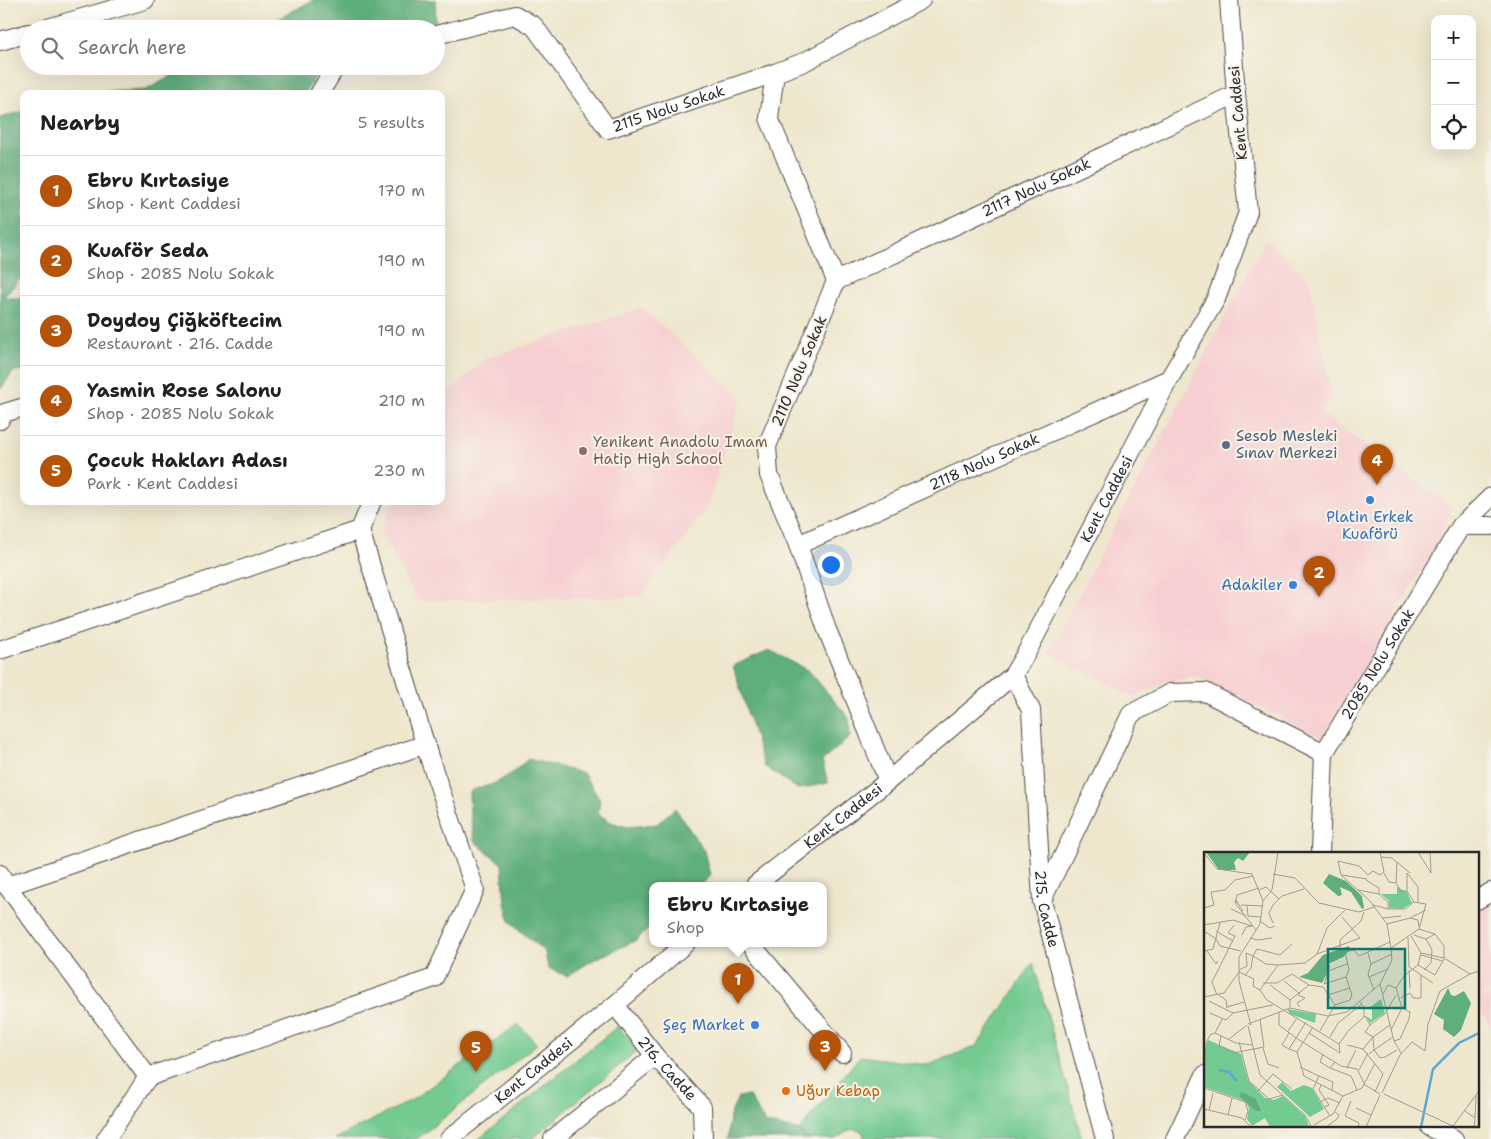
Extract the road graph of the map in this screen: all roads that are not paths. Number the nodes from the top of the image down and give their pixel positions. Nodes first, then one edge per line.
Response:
1 (145, 0) edge
2 (921, 0) edge
3 (1229, 0) edge
4 (75, 20) edge
5 (445, 32) edge
6 (20, 35) edge
7 (0, 41) edge
8 (776, 73) junction
9 (331, 75) edge
10 (321, 90) edge
11 (1236, 94) junction
12 (836, 281) junction
13 (1169, 379) junction
14 (20, 408) edge
15 (0, 420) edge
16 (1491, 497) edge
17 (370, 505) edge
18 (1461, 526) junction
19 (1491, 526) edge
20 (360, 530) junction
21 (798, 545) junction
22 (0, 650) edge
23 (1014, 676) junction
24 (426, 744) junction
25 (1324, 753) junction
26 (888, 781) junction
27 (1320, 852) edge
28 (4, 880) edge
29 (759, 882) edge
30 (1491, 892) edge
31 (1478, 899) edge
32 (1042, 901) junction
33 (681, 947) edge
34 (753, 947) edge
35 (615, 1004) junction
36 (842, 1054) dead end
37 (655, 1056) junction
38 (148, 1077) junction
39 (1204, 1077) edge
40 (1428, 1130) edge
41 (106, 1139) edge
42 (449, 1139) edge
43 (553, 1139) edge
44 (703, 1139) edge
45 (1105, 1139) edge
46 (1175, 1139) edge
47 (1454, 1139) edge

1 - 4 street
2 - 8 street
3 - 11 street, Kent Caddesi
5 - 8 street, 2115 Nolu Sokak
6 - 7 street
8 - 12 street
9 - 10 street
11 - 12 street, 2117 Nolu Sokak
11 - 13 street, Kent Caddesi
12 - 21 street, 2110 Nolu Sokak
13 - 21 street, 2118 Nolu Sokak
13 - 23 street, Kent Caddesi
14 - 15 street
16 - 18 street, 2085 Nolu Sokak
17 - 20 street
18 - 19 street
18 - 25 street, 2085 Nolu Sokak
20 - 22 street
20 - 24 street
21 - 26 street, 2110 Nolu Sokak
23 - 26 street, Kent Caddesi
23 - 32 street, 215. Cadde
24 - 28 street
24 - 38 street
25 - 27 street, 2085 Nolu Sokak
25 - 32 street
26 - 29 street, Kent Caddesi
28 - 38 street
30 - 31 street
32 - 45 street, 215. Cadde
33 - 35 street, Kent Caddesi
34 - 36 street
35 - 37 street, 216. Cadde
35 - 42 street, Kent Caddesi
37 - 43 street
37 - 44 street, 216. Cadde
38 - 41 street
39 - 46 street
40 - 47 street

